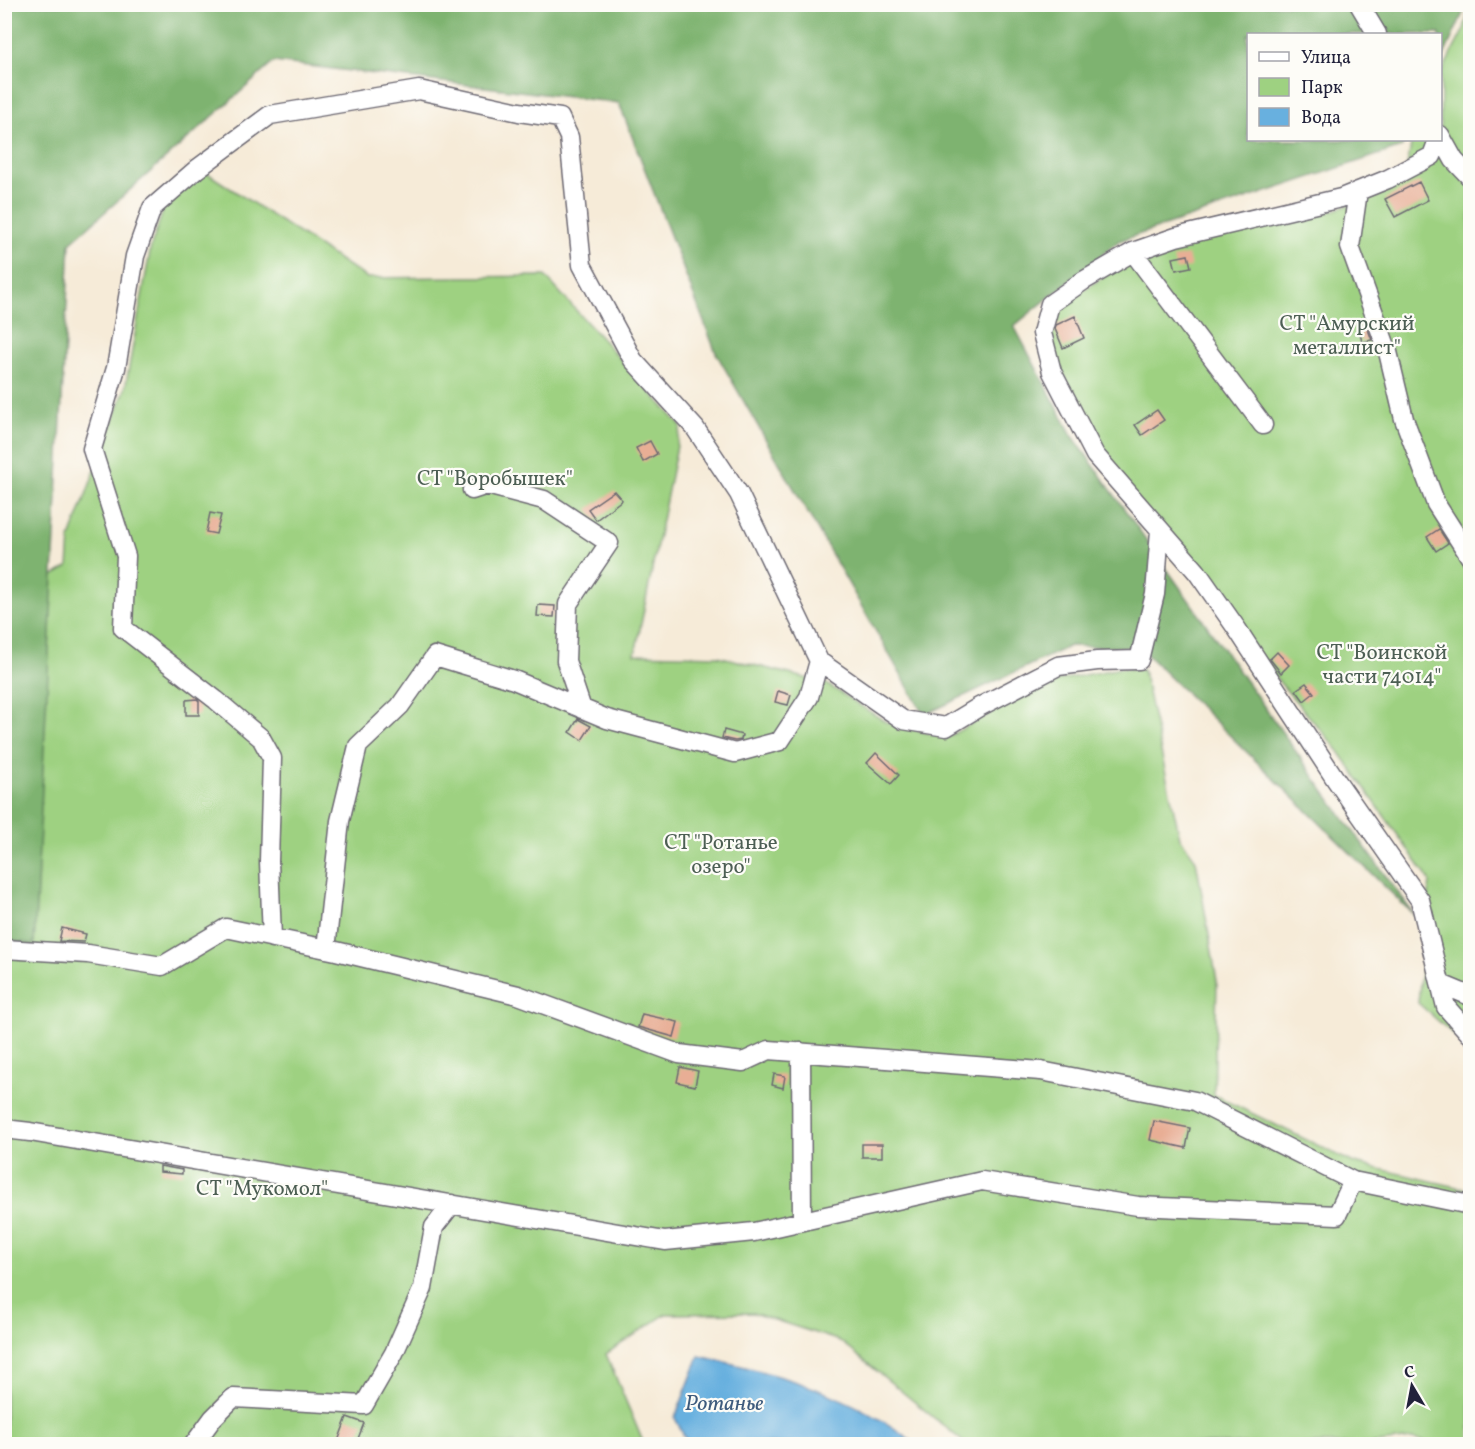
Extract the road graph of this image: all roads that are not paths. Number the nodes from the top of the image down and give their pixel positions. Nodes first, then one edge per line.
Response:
1 (1359, 4) edge
2 (1376, 33) edge
3 (1442, 139) edge
4 (1438, 141) edge
5 (1470, 177) edge
6 (1358, 191) junction
7 (1132, 252) junction
8 (1263, 424) dead end
9 (472, 490) dead end
10 (1160, 530) junction
11 (1470, 557) edge
12 (819, 661) junction
13 (582, 709) junction
14 (272, 938) junction
15 (4, 949) edge
16 (326, 949) junction
17 (1441, 984) junction
18 (1470, 996) edge
19 (1470, 1034) edge
20 (801, 1052) junction
21 (4, 1129) edge
22 (1353, 1181) junction
23 (452, 1204) junction
24 (1470, 1205) edge
25 (802, 1221) junction
26 (194, 1444) edge

1 - 2 street
3 - 5 street
4 - 6 street
6 - 7 street
6 - 11 street
7 - 8 street
7 - 10 street
9 - 13 street
10 - 12 street
10 - 17 street
12 - 13 street
12 - 14 street
13 - 16 street
14 - 15 street
14 - 16 street
16 - 20 street
17 - 18 street
17 - 19 street
20 - 22 street
20 - 25 street
21 - 23 street
22 - 24 street
22 - 25 street
23 - 25 street
23 - 26 street

